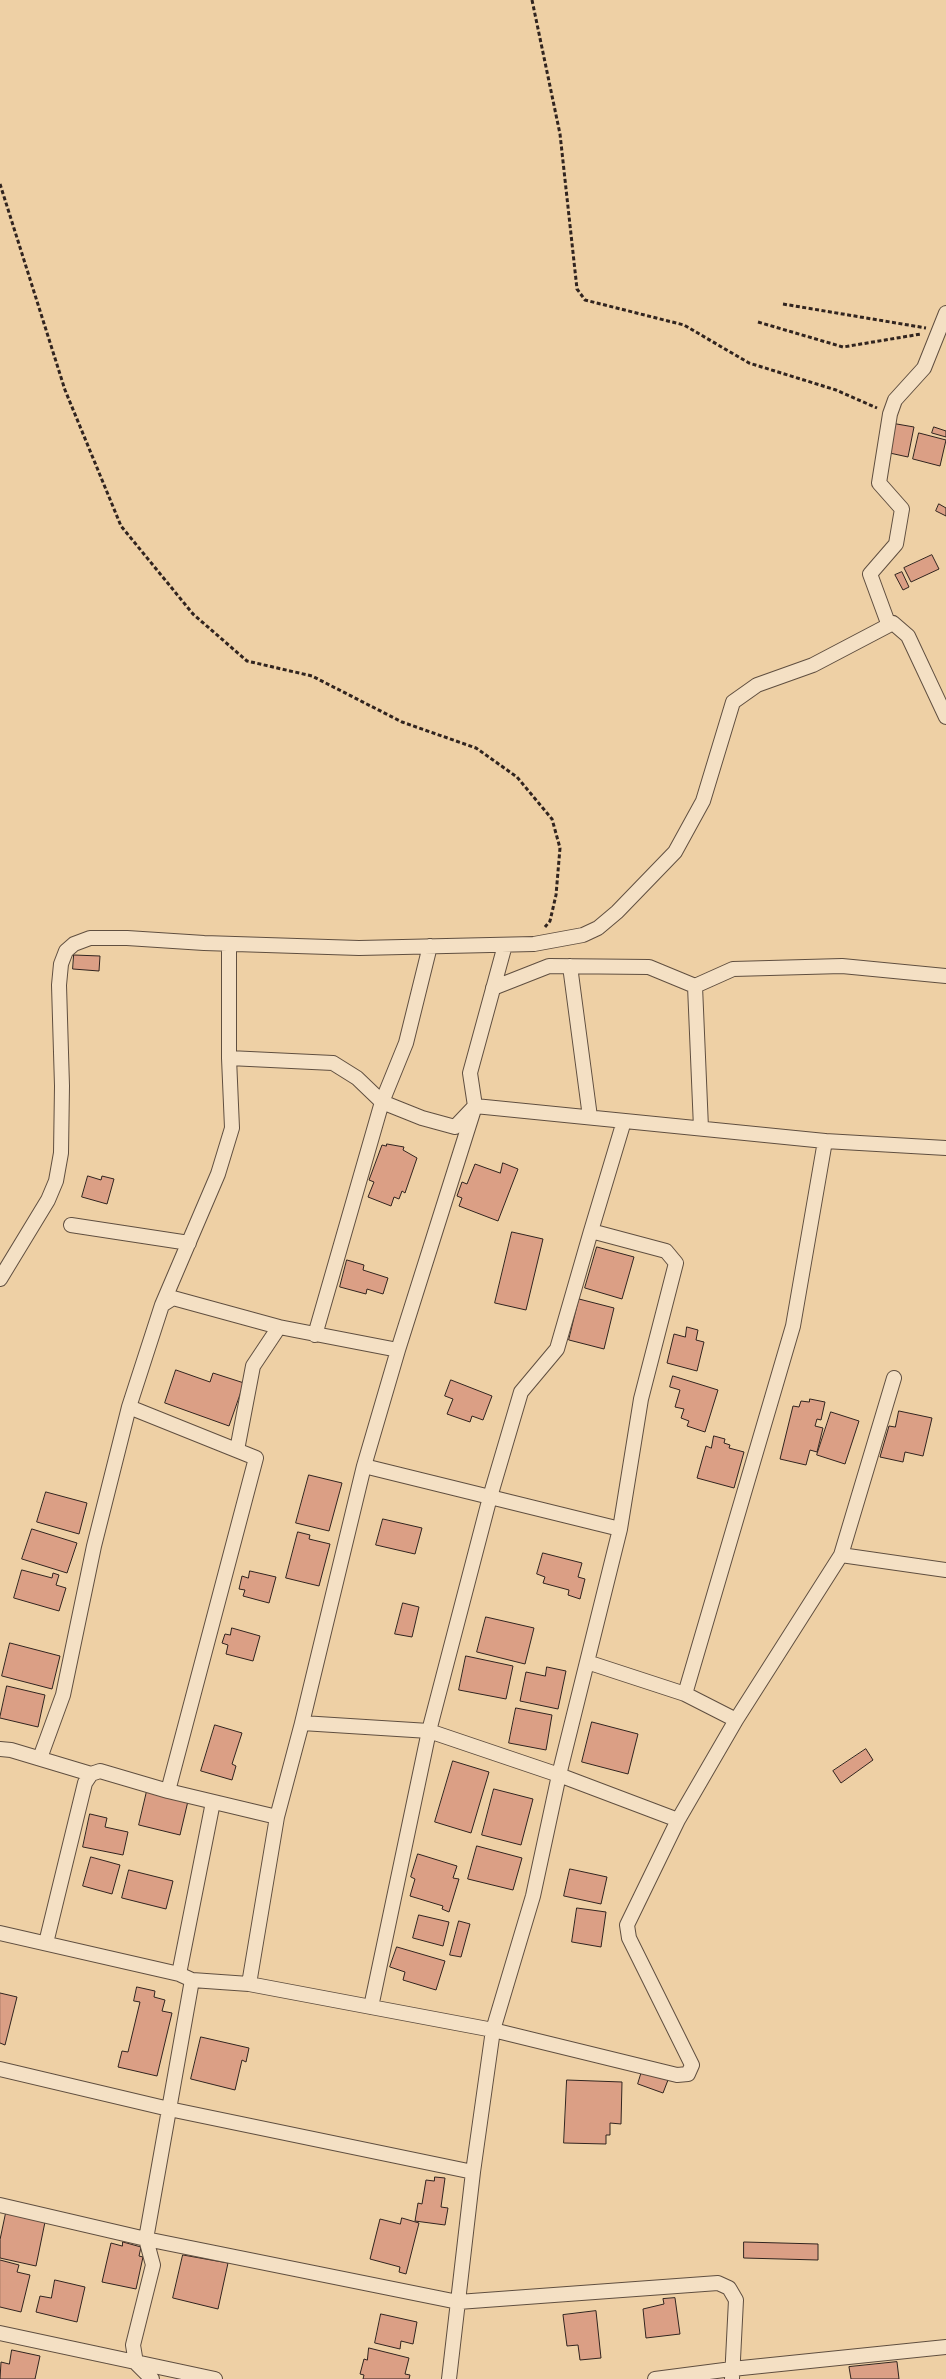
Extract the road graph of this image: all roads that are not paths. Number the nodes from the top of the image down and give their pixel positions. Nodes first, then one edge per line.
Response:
1 (946, 312) edge
2 (888, 623) junction
3 (946, 717) edge
4 (229, 944) junction
5 (504, 945) junction
6 (430, 946) junction
7 (570, 966) junction
8 (946, 976) edge
9 (695, 986) junction
10 (493, 988) junction
11 (229, 1058) junction
12 (382, 1102) junction
13 (475, 1106) junction
14 (590, 1118) junction
15 (624, 1121) junction
16 (701, 1128) junction
17 (825, 1141) junction
18 (946, 1148) edge
19 (71, 1224) dead end
20 (591, 1231) junction
21 (189, 1243) junction
22 (0, 1278) edge
23 (162, 1305) junction
24 (279, 1328) junction
25 (315, 1335) junction
26 (398, 1350) junction
27 (894, 1378) dead end
28 (129, 1407) junction
29 (237, 1450) junction
30 (364, 1466) junction
31 (490, 1497) junction
32 (620, 1529) junction
33 (841, 1555) junction
34 (946, 1570) edge
35 (587, 1662) junction
36 (685, 1694) junction
37 (736, 1720) junction
38 (302, 1723) junction
39 (429, 1731) junction
40 (0, 1749) edge
41 (40, 1758) junction
42 (91, 1774) junction
43 (559, 1775) junction
44 (168, 1791) junction
45 (213, 1802) junction
46 (277, 1817) junction
47 (678, 1820) junction
48 (0, 1933) edge
49 (46, 1943) junction
50 (179, 1974) junction
51 (192, 1980) junction
52 (249, 1984) junction
53 (371, 2007) junction
54 (493, 2030) junction
55 (0, 2069) edge
56 (169, 2109) junction
57 (473, 2172) junction
58 (0, 2205) edge
59 (146, 2239) junction
60 (458, 2302) junction
61 (0, 2333) edge
62 (946, 2347) edge
63 (136, 2363) junction
64 (732, 2374) edge
65 (152, 2379) edge
66 (215, 2379) edge
67 (449, 2379) edge
68 (655, 2379) edge

1 - 2 street
2 - 3 street
2 - 5 street
4 - 6 street
4 - 11 street
4 - 22 street
5 - 6 street
5 - 10 street
6 - 12 street
7 - 9 street
7 - 10 street
7 - 14 street
8 - 9 street
9 - 16 street
10 - 13 street
11 - 12 street
11 - 21 street
12 - 13 street
12 - 25 street
13 - 14 street
13 - 26 street
14 - 15 street
15 - 16 street
15 - 20 street
16 - 17 street
17 - 18 street
17 - 36 street
19 - 21 street
20 - 31 street
20 - 32 street
21 - 23 street
23 - 24 street
23 - 28 street
24 - 25 street
24 - 29 street
25 - 26 street
26 - 30 street
27 - 33 street
28 - 29 street
28 - 41 street
29 - 44 street
30 - 31 street
30 - 38 street
31 - 32 street
31 - 39 street
32 - 35 street
33 - 34 street
33 - 37 street
35 - 36 street
35 - 43 street
36 - 37 street
37 - 47 street
38 - 39 street
38 - 46 street
39 - 43 street
39 - 53 street
40 - 41 street
41 - 42 street
42 - 44 street
42 - 49 street
43 - 47 street
43 - 54 street
44 - 45 street
45 - 46 street
45 - 50 street
46 - 52 street
47 - 54 street
48 - 49 street
49 - 50 street
50 - 51 street
51 - 52 street
51 - 56 street
52 - 53 street
53 - 54 street
54 - 57 street
55 - 56 street
56 - 57 street
56 - 59 street
57 - 60 street
58 - 59 street
59 - 60 street
59 - 63 street
60 - 64 street
60 - 67 street
61 - 63 street
62 - 64 street
63 - 65 street
63 - 66 street
64 - 68 street

